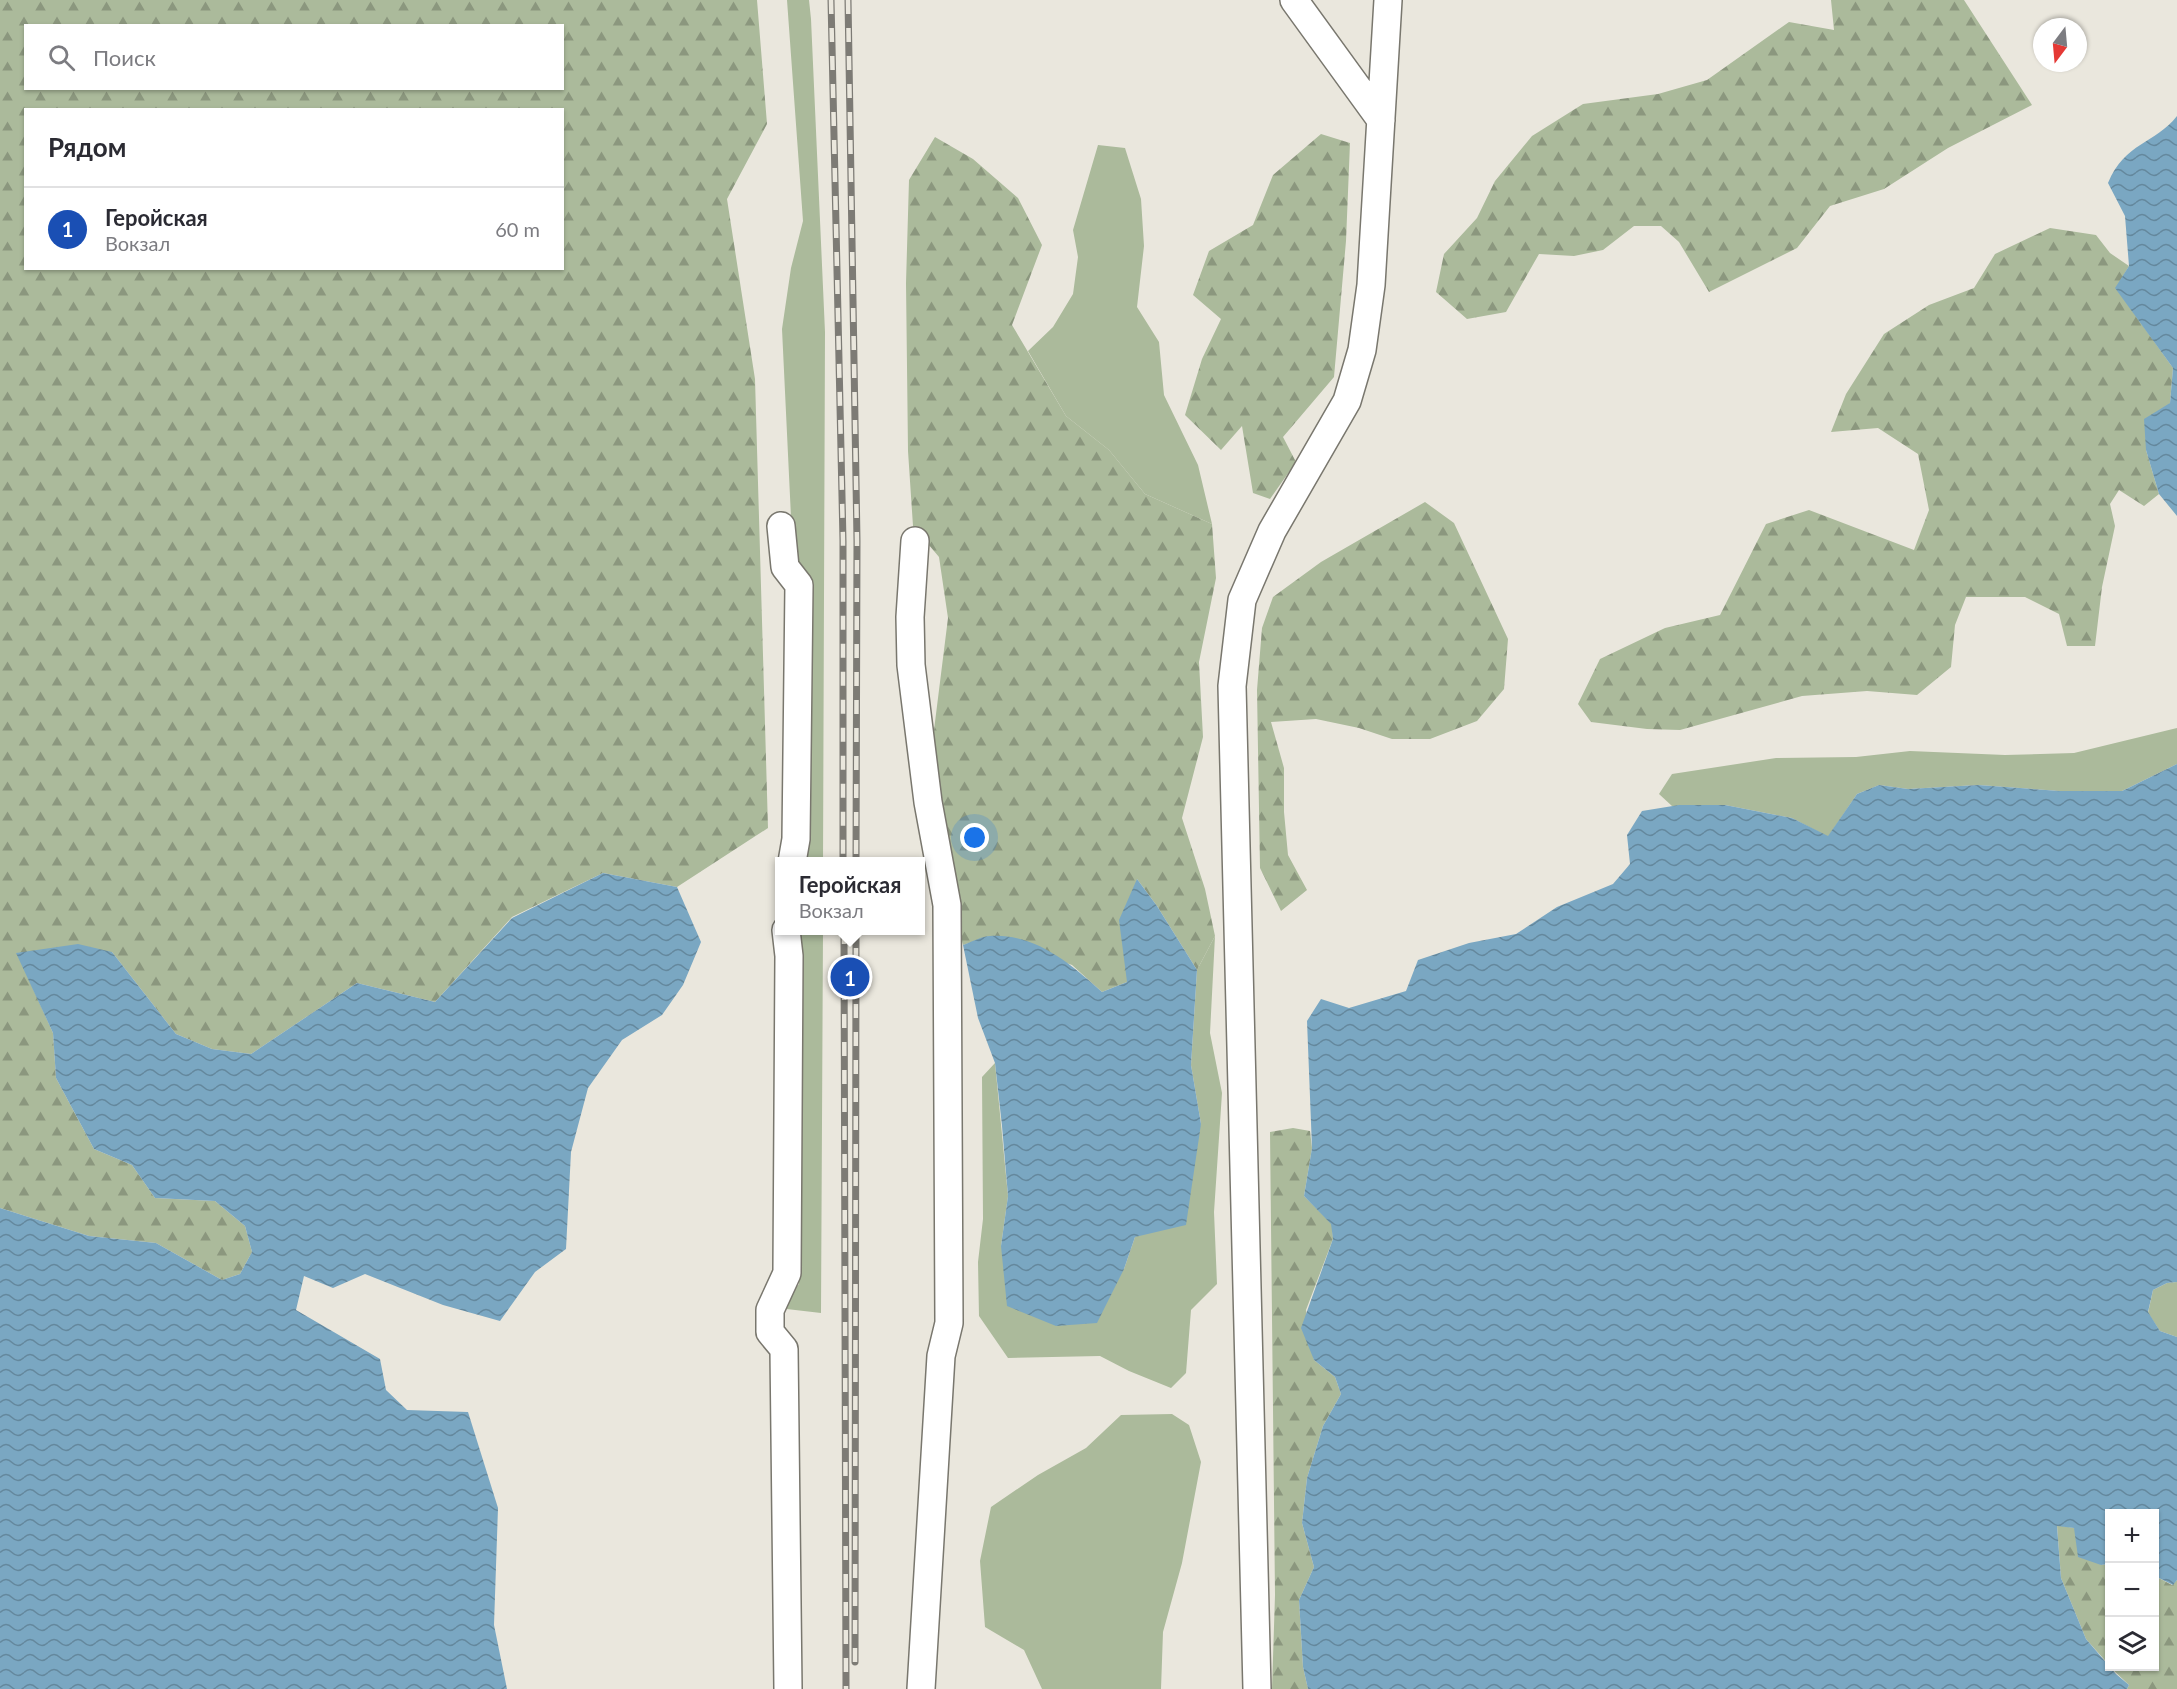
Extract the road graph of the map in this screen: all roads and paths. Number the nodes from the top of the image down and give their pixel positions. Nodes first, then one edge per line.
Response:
1 (1294, 0) edge
2 (1388, 0) edge
3 (1381, 120) junction
4 (781, 526) dead end
5 (915, 541) dead end
6 (793, 857) edge
7 (787, 935) edge
8 (788, 1689) edge
9 (921, 1689) edge
10 (1257, 1689) edge

1 - 3 street
2 - 3 street
3 - 10 street
4 - 6 street
5 - 9 street
7 - 8 street

